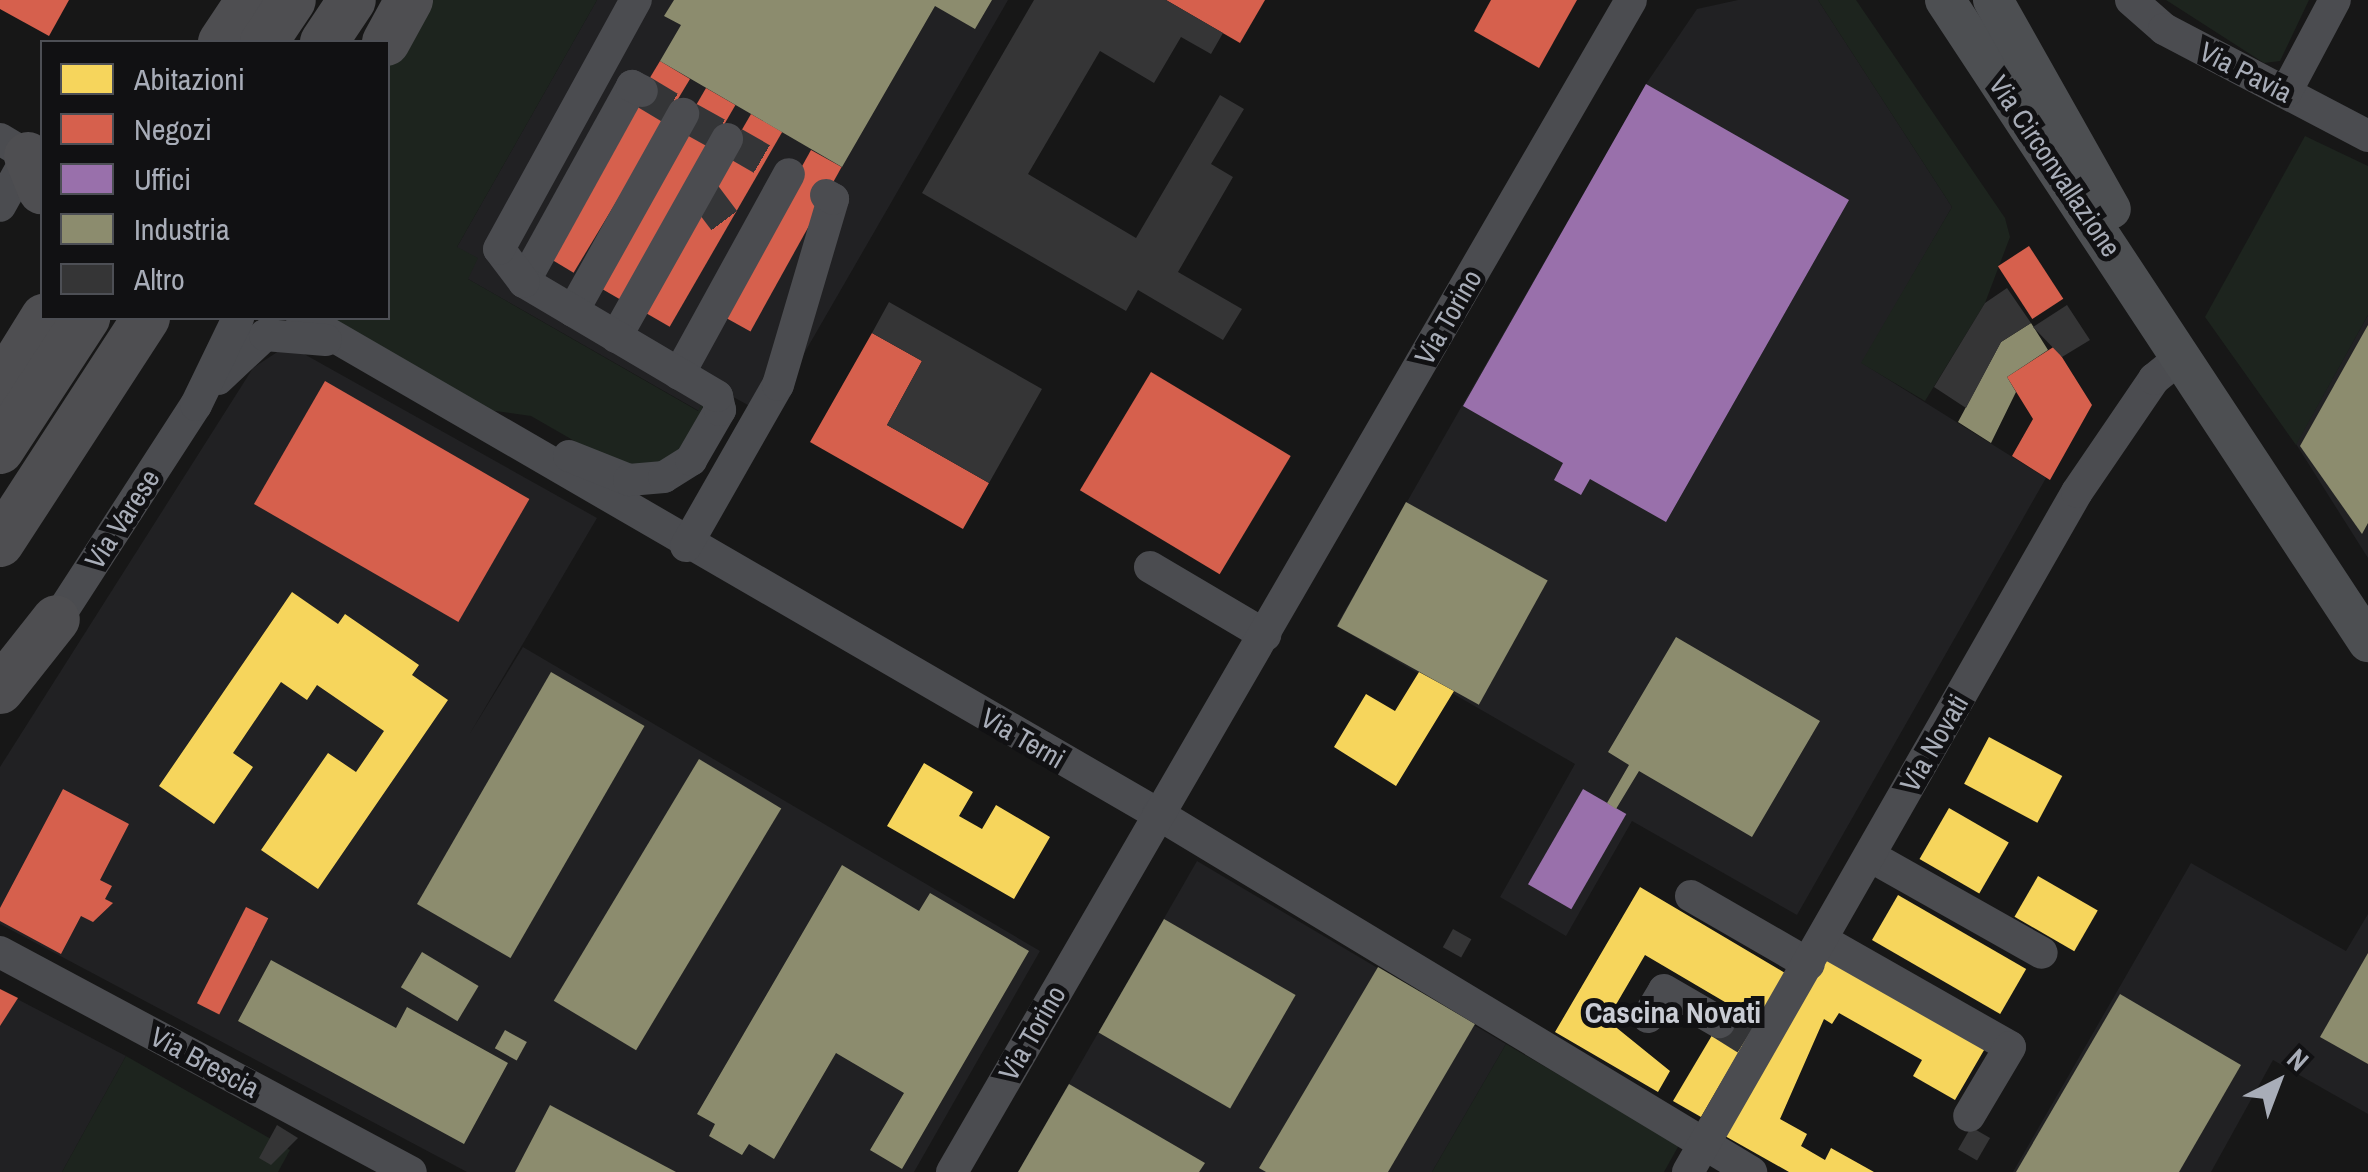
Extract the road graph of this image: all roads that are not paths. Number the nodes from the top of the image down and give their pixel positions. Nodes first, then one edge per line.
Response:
1 (250, 0) edge
2 (292, 0) edge
3 (352, 0) edge
4 (408, 0) edge
5 (636, 0) edge
6 (1631, 0) edge
7 (1945, 0) edge
8 (1993, 0) edge
9 (2130, 0) edge
10 (2335, 0) edge
11 (223, 40) edge
12 (265, 40) edge
13 (325, 40) edge
14 (387, 40) edge
15 (637, 88) dead end
16 (2286, 92) junction
17 (681, 113) dead end
18 (2368, 136) edge
19 (726, 139) dead end
20 (28, 162) edge
21 (783, 171) dead end
22 (826, 195) dead end
23 (0, 206) edge
24 (728, 226) dead end
25 (524, 282) junction
26 (573, 311) junction
27 (43, 320) edge
28 (85, 320) edge
29 (145, 320) edge
30 (237, 320) edge
31 (305, 320) edge
32 (616, 337) junction
33 (336, 343) junction
34 (2174, 344) junction
35 (670, 369) junction
36 (0, 388) edge
37 (196, 404) junction
38 (720, 410) junction
39 (484, 430) junction
40 (0, 450) edge
41 (678, 542) junction
42 (0, 543) edge
43 (1150, 566) dead end
44 (56, 619) junction
45 (1265, 635) junction
46 (2368, 642) edge
47 (0, 690) edge
48 (0, 717) edge
49 (1158, 814) junction
50 (1870, 856) junction
51 (1691, 896) dead end
52 (0, 952) edge
53 (1816, 952) junction
54 (2042, 953) dead end
55 (1648, 1018) dead end
56 (1742, 1036) junction
57 (1969, 1116) dead end
58 (1696, 1158) edge
59 (410, 1172) edge
60 (952, 1172) edge
61 (1751, 1172) edge

1 - 11 highway
2 - 12 highway
3 - 13 highway
4 - 14 highway
5 - 25 street
6 - 45 street, Via Torino
7 - 34 main road, Via Circonvallazione
8 - 34 main road, Via Circonvallazione
9 - 16 street, Via Pavia
10 - 16 street
15 - 25 street
16 - 18 street, Via Pavia
17 - 26 street
19 - 32 street
20 - 23 street
21 - 35 street
22 - 41 street
24 - 35 street
25 - 26 street
26 - 32 street
27 - 36 highway
28 - 40 highway
29 - 42 highway
30 - 37 street, Via Varese
31 - 33 street, Via Terni
32 - 35 street
33 - 37 street
33 - 39 street, Via Terni
34 - 46 main road, Via Circonvallazione
34 - 50 street, Via Novati
35 - 38 street
37 - 44 street, Via Varese
38 - 39 street
38 - 41 street
39 - 41 street, Via Terni
41 - 49 street, Via Terni
43 - 45 street
44 - 47 highway
44 - 48 street, Via Varese
45 - 49 street, Via Torino
49 - 58 street, Via Terni
49 - 60 street, Via Torino
50 - 53 street, Via Novati
50 - 54 street
51 - 53 street
52 - 59 street, Via Brescia
53 - 56 street, Via Novati
53 - 57 street
55 - 56 street
56 - 58 street, Via Novati
58 - 61 street, Via Terni

